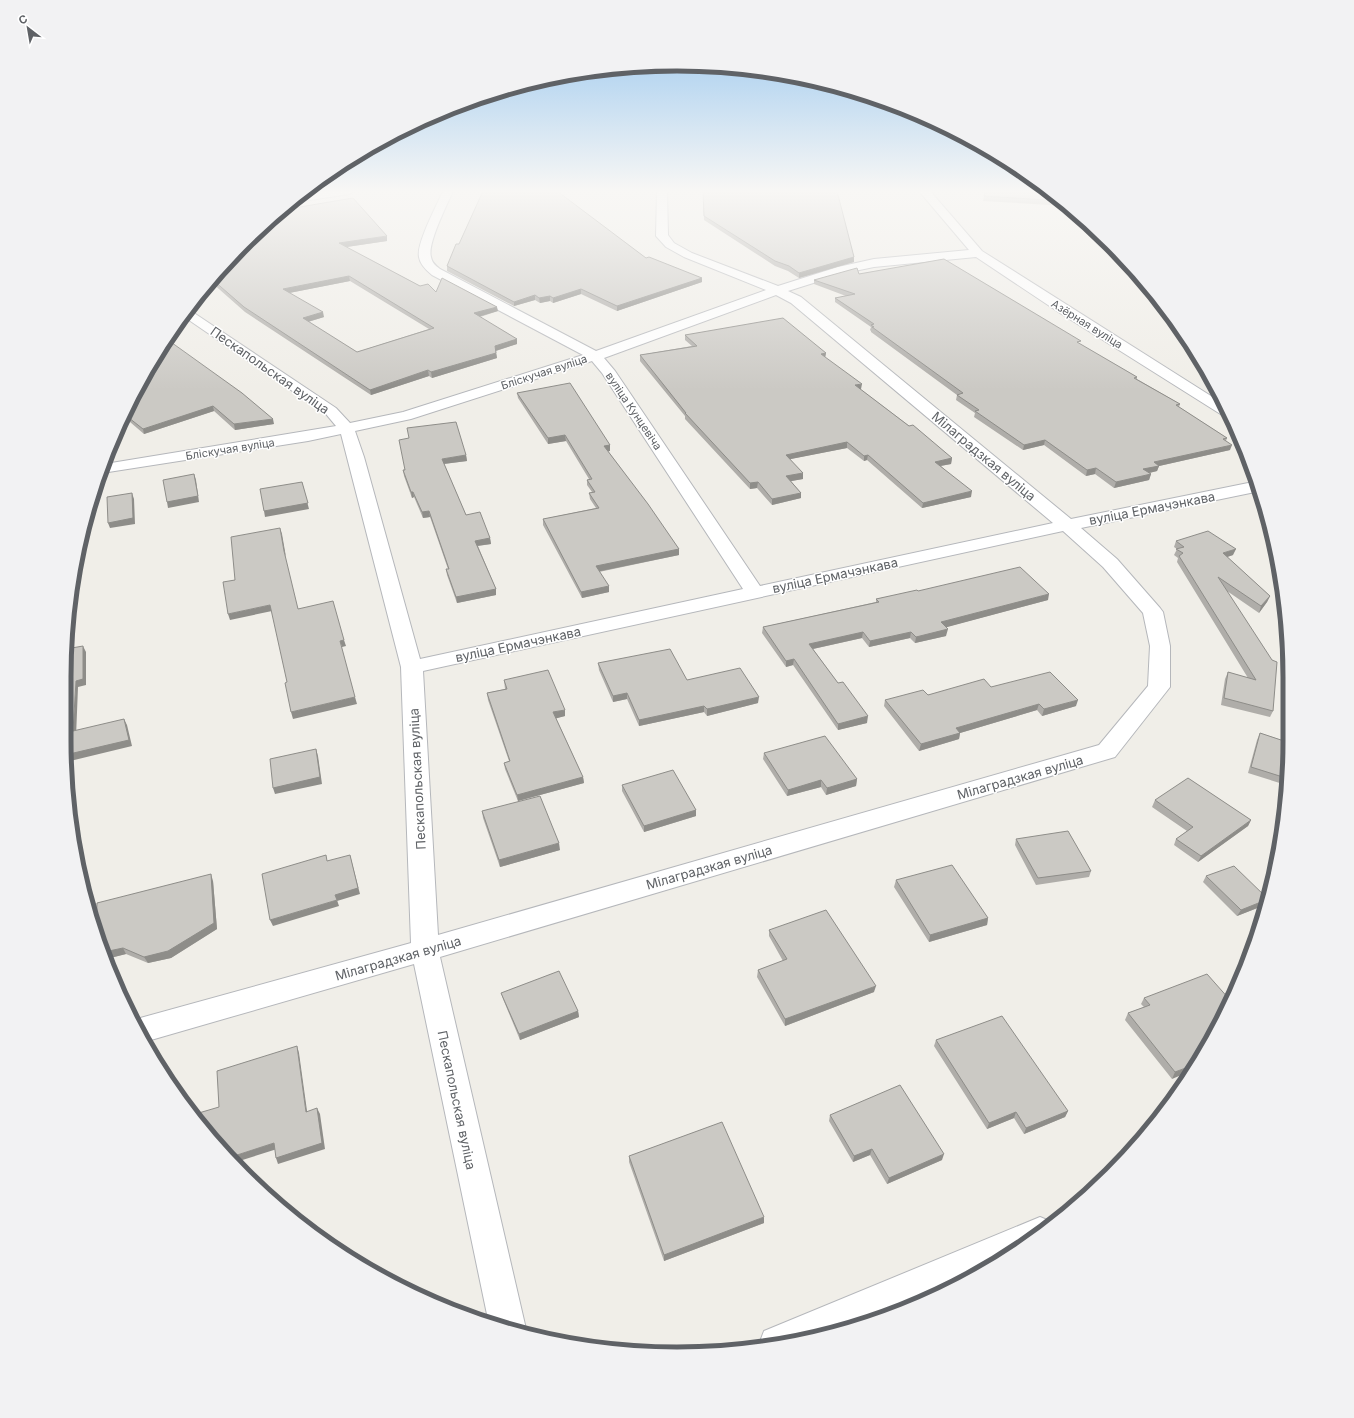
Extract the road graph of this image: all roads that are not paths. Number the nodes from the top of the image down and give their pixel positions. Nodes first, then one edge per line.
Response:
1 (424, 257) edge
2 (694, 257) edge
3 (920, 257) edge
4 (984, 257) edge
5 (777, 290) junction
6 (191, 315) edge
7 (595, 356) junction
8 (1220, 408) edge
9 (346, 429) junction
10 (108, 468) edge
11 (1253, 487) edge
12 (1067, 525) junction
13 (755, 592) junction
14 (412, 667) junction
15 (424, 950) junction
16 (144, 1028) edge
17 (1014, 1245) edge
18 (506, 1322) edge
19 (803, 1333) edge

1 - 7 street, вуліца Кунцевіча
2 - 5 street, Мілаградзкая вуліца
3 - 5 street, Бліскучая вуліца
4 - 8 street, Азёрная вуліца
5 - 7 street, Бліскучая вуліца
5 - 12 street, Мілаградзкая вуліца
6 - 9 street, Пескапольская вуліца
7 - 9 street, Бліскучая вуліца
7 - 13 street, вуліца Кунцевіча
9 - 10 street, Бліскучая вуліца
9 - 14 street, Пескапольская вуліца
11 - 12 street, вуліца Ермачэнкава
12 - 13 street, вуліца Ермачэнкава
12 - 15 street, Мілаградзкая вуліца
13 - 14 street, вуліца Ермачэнкава
14 - 15 street, Пескапольская вуліца
15 - 16 street, Мілаградзкая вуліца
15 - 18 street, Пескапольская вуліца
17 - 19 street

